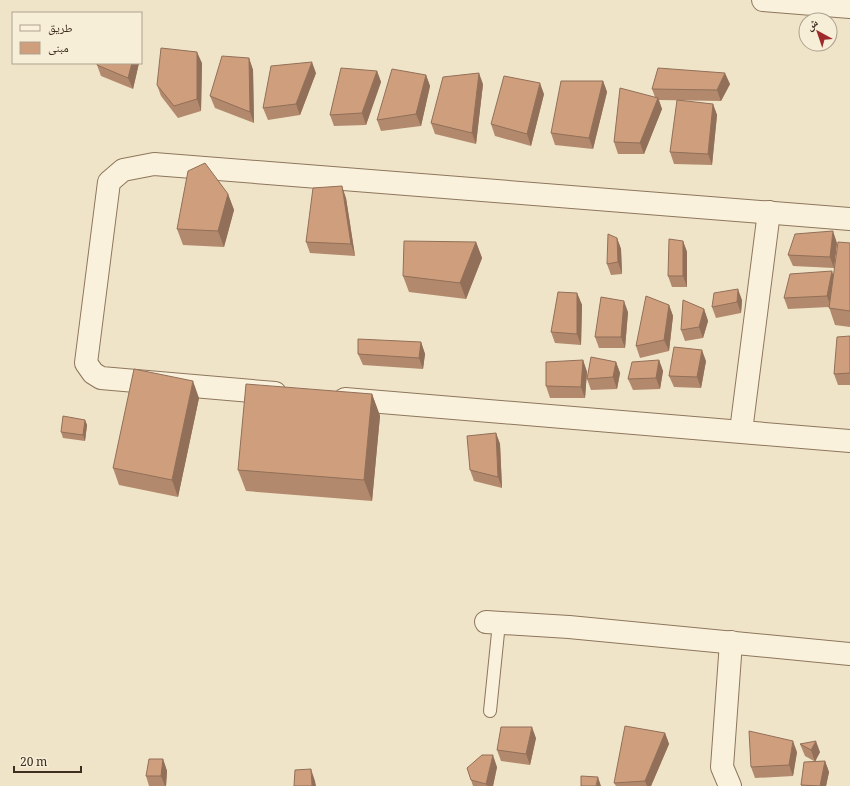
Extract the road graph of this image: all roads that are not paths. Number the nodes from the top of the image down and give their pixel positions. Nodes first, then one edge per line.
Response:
1 (763, 0) edge
2 (850, 7) edge
3 (769, 212) junction
4 (850, 219) edge
5 (298, 395) edge
6 (322, 397) edge
7 (741, 431) junction
8 (850, 441) edge
9 (492, 622) joint
10 (731, 642) junction
11 (850, 654) edge
12 (490, 711) dead end
13 (730, 786) edge

1 - 2 street
3 - 4 street
3 - 5 street
3 - 7 street
6 - 7 street
7 - 8 street
9 - 10 street
9 - 12 lane
10 - 11 street
10 - 13 street

